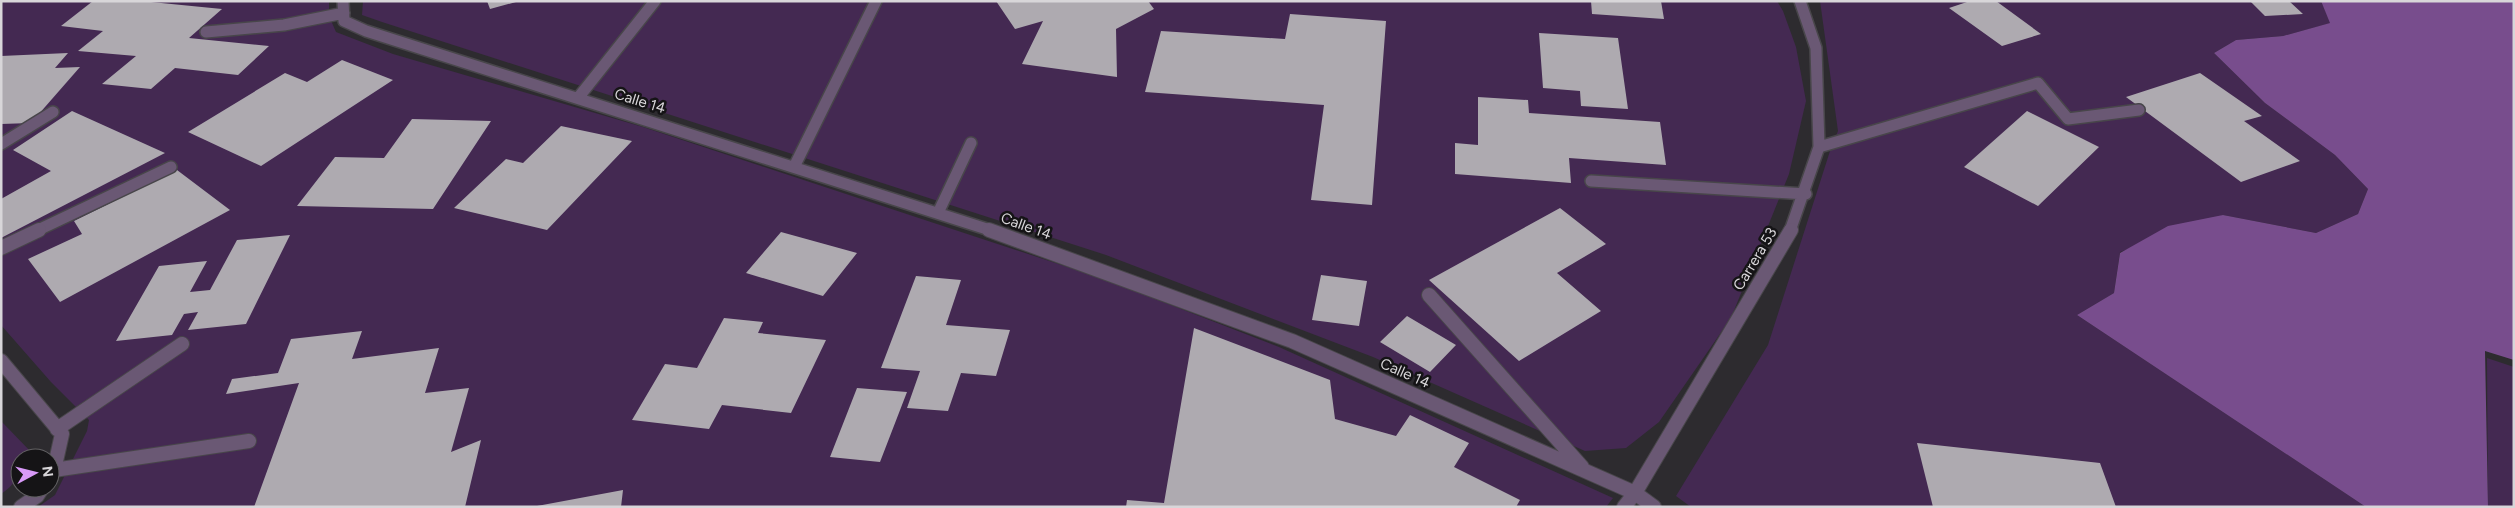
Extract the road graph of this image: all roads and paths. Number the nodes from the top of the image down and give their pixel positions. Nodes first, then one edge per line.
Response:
1 (343, 1) edge
2 (655, 1) edge
3 (876, 1) edge
4 (1800, 1) edge
5 (344, 12) junction
6 (206, 32) dead end
7 (578, 98) junction
8 (2139, 110) dead end
9 (53, 112) dead end
10 (971, 143) dead end
11 (1, 144) edge
12 (1819, 147) junction
13 (171, 167) dead end
14 (794, 167) junction
15 (1592, 181) dead end
16 (1806, 194) junction
17 (938, 213) junction
18 (1, 248) edge
19 (1429, 295) dead end
20 (182, 344) dead end
21 (1, 361) edge
22 (57, 429) junction
23 (249, 441) dead end
24 (58, 448) edge
25 (1585, 470) junction
26 (60, 472) edge
27 (1635, 493) junction
28 (34, 498) edge
29 (21, 507) edge
30 (1624, 507) edge
31 (1654, 507) edge

1 - 5 street
2 - 7 street
3 - 14 street
4 - 12 street, Carrera 53
5 - 6 street
5 - 7 street, Calle 14
7 - 14 street, Calle 14
8 - 12 street
9 - 11 street
10 - 17 street
12 - 16 street, Carrera 53
13 - 18 street
14 - 17 street, Calle 14
15 - 16 street
16 - 27 street, Carrera 53
17 - 25 street, Calle 14
19 - 25 street
20 - 22 street
21 - 22 street
22 - 24 street
23 - 26 street
25 - 27 street, Calle 14
27 - 30 street, Carrera 53
27 - 31 street, Calle 14
28 - 29 street

